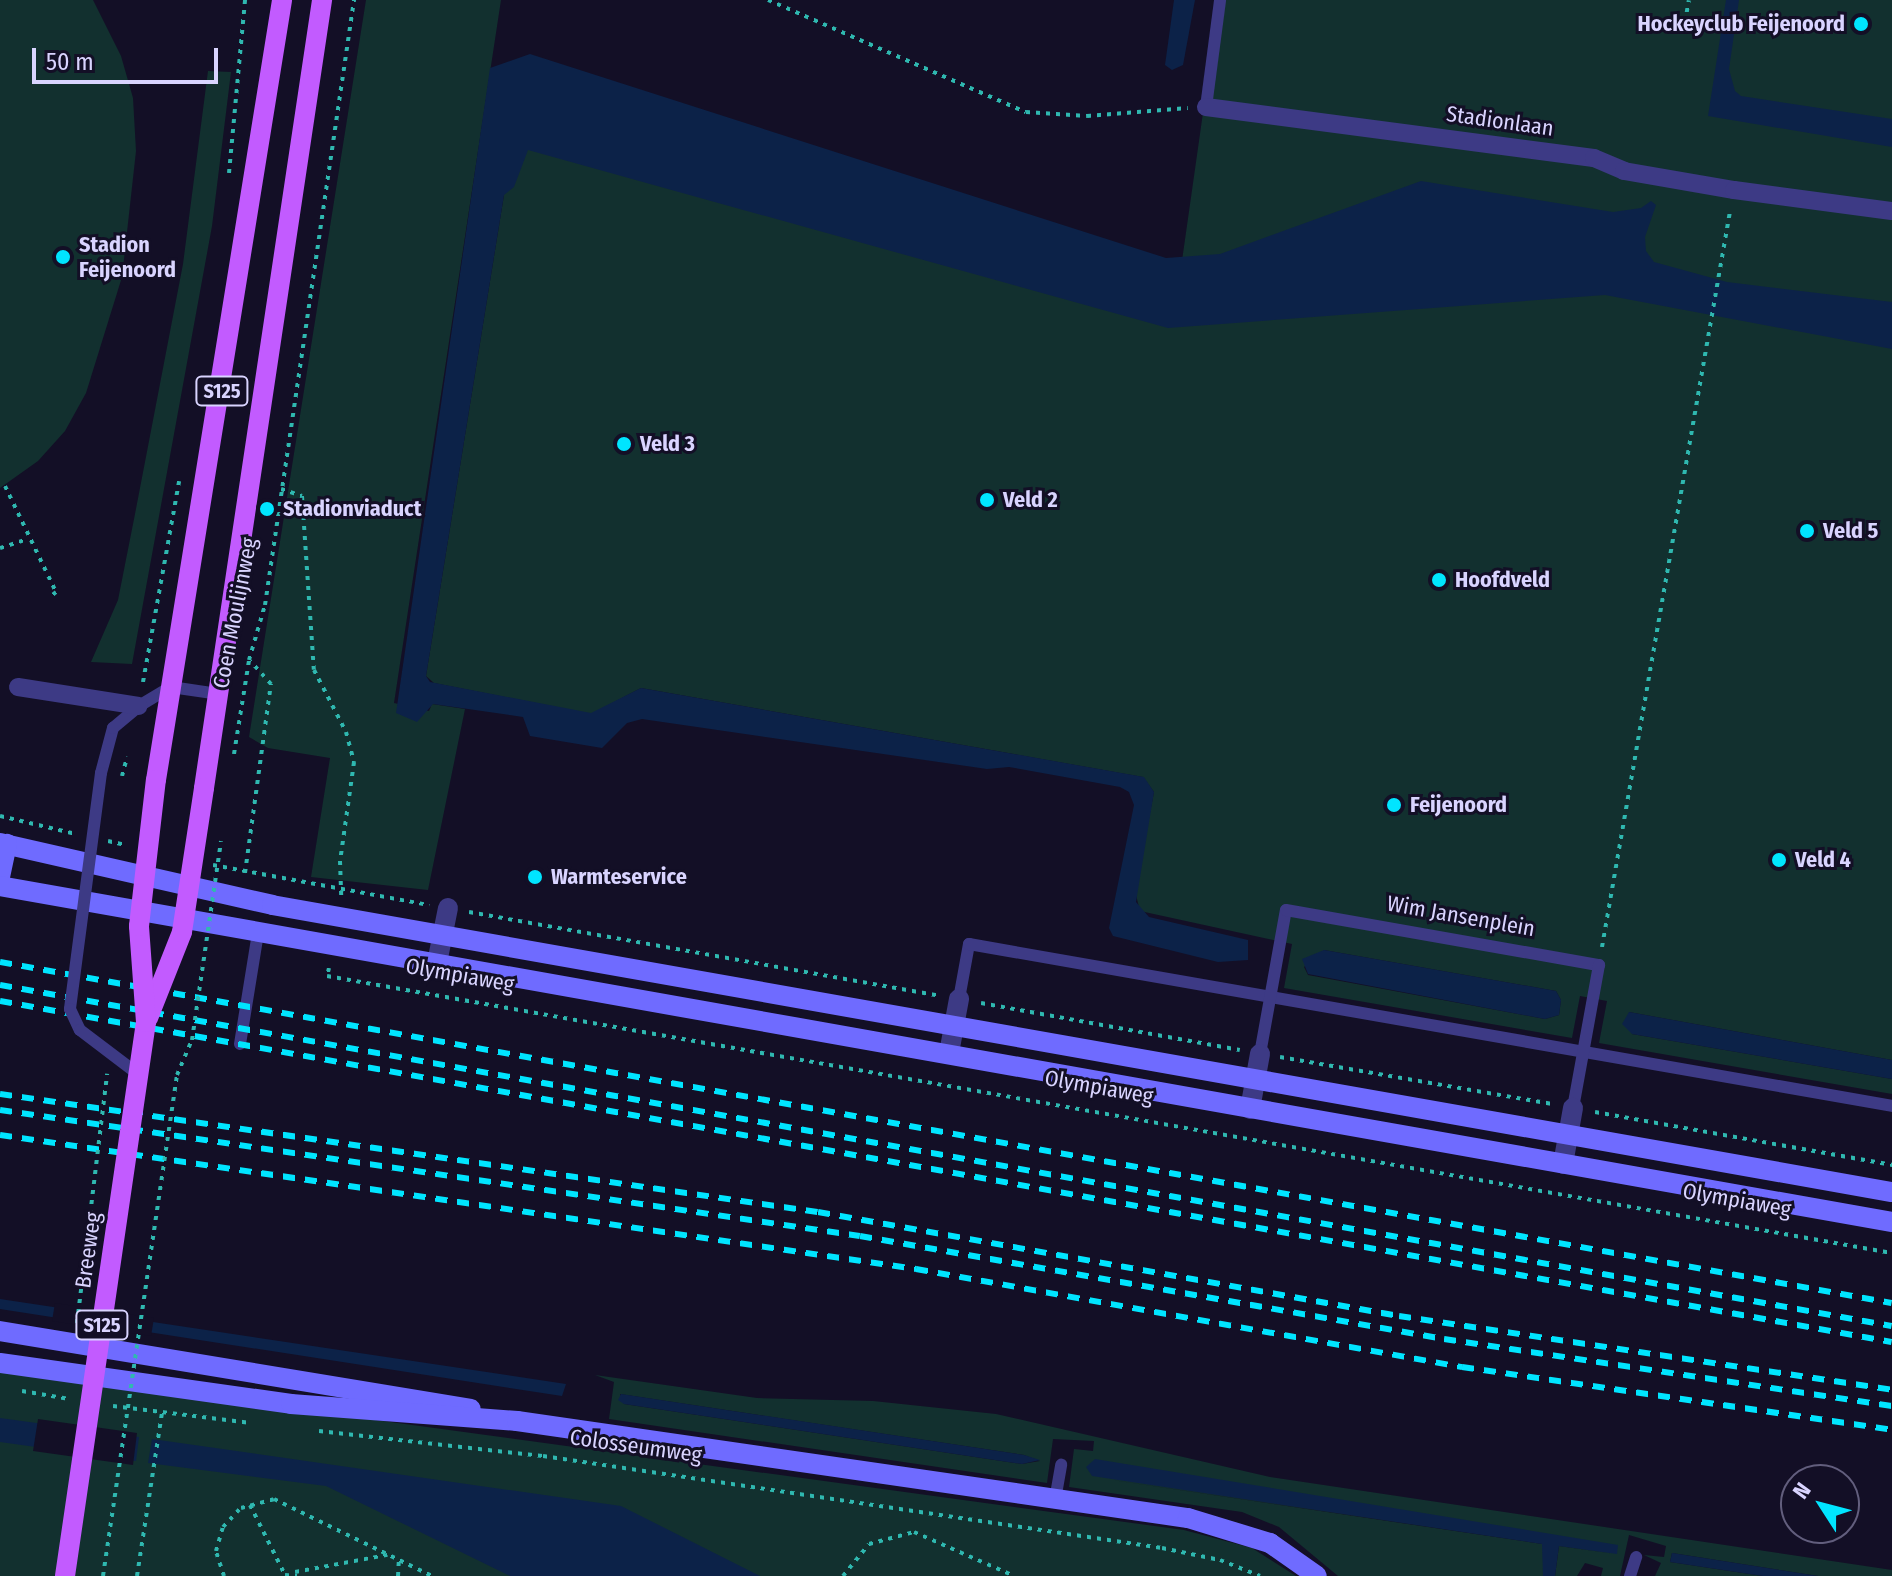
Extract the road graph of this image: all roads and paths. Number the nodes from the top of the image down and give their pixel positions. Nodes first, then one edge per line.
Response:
1 (245, 0) edge
2 (282, 0) edge
3 (322, 0) edge
4 (354, 0) edge
5 (768, 0) edge
6 (1220, 0) edge
7 (1689, 0) edge
8 (1685, 22) dead end
9 (1206, 107) junction
10 (229, 174) dead end
11 (1734, 190) junction
12 (1892, 211) edge
13 (181, 471) dead end
14 (5, 486) dead end
15 (281, 489) junction
16 (27, 539) junction
17 (0, 548) edge
18 (50, 597) dead end
19 (249, 660) junction
20 (18, 687) dead end
21 (171, 687) junction
22 (219, 694) junction
23 (139, 706) junction
24 (129, 748) dead end
25 (233, 762) dead end
26 (122, 776) dead end
27 (222, 838) dead end
28 (3, 843) edge
29 (245, 873) dead end
30 (0, 877) edge
31 (0, 886) edge
32 (448, 908) dead end
33 (337, 916) junction
34 (258, 933) junction
35 (443, 935) junction
36 (332, 945) junction
37 (437, 963) junction
38 (1599, 965) junction
39 (1271, 997) junction
40 (959, 999) joint
41 (146, 1022) junction
42 (954, 1026) junction
43 (240, 1044) dead end
44 (949, 1053) junction
45 (1583, 1053) junction
46 (1260, 1054) joint
47 (138, 1074) junction
48 (1256, 1080) junction
49 (109, 1082) dead end
50 (1892, 1106) edge
51 (1573, 1108) joint
52 (1250, 1109) junction
53 (1568, 1134) junction
54 (1563, 1164) junction
55 (1892, 1192) edge
56 (1892, 1222) edge
57 (1892, 1253) edge
58 (76, 1329) dead end
59 (0, 1331) edge
60 (0, 1363) edge
61 (15, 1390) dead end
62 (67, 1391) dead end
63 (74, 1399) dead end
64 (103, 1404) dead end
65 (65, 1406) dead end
66 (162, 1413) junction
67 (517, 1421) junction
68 (257, 1424) dead end
69 (305, 1429) dead end
70 (1061, 1465) dead end
71 (1055, 1500) junction
72 (249, 1504) junction
73 (390, 1554) junction
74 (1636, 1557) dead end
75 (399, 1559) junction
76 (296, 1574) edge
77 (65, 1576) edge
78 (103, 1576) edge
79 (137, 1576) edge
80 (224, 1576) edge
81 (398, 1576) edge
82 (432, 1576) edge
83 (843, 1576) edge
84 (1014, 1576) edge
85 (1260, 1576) edge
86 (1317, 1576) edge
87 (1630, 1576) edge

1 - 10 path
2 - 21 main road, Coen Moulijnweg / S125
3 - 22 main road, Coen Moulijnweg / S125
4 - 15 path, Coen Moulijnweg
5 - 9 path
6 - 9 lane
7 - 8 path
9 - 11 street, Stadionlaan
11 - 12 street, Stadionlaan
11 - 38 path
13 - 23 path
14 - 16 path
15 - 19 path, Coen Moulijnweg
15 - 33 path
16 - 17 path
16 - 18 path
19 - 25 path, Coen Moulijnweg
19 - 29 path
20 - 23 street
21 - 22 lane
21 - 23 lane
21 - 41 main road, Coen Moulijnweg / S125, bridge
22 - 41 main road, Coen Moulijnweg / S125, bridge
23 - 47 lane, bridge
24 - 26 path
27 - 78 path, bridge
28 - 30 main road, Olympiaweg
28 - 33 main road, Olympiaweg
31 - 34 main road, Olympiaweg
32 - 35 street, Olympiaweg
33 - 35 main road, Olympiaweg
34 - 36 main road, Olympiaweg
34 - 43 lane
35 - 37 street, Olympiaweg
35 - 42 main road, Olympiaweg
36 - 37 main road, Olympiaweg
36 - 57 path, Olympiaweg
37 - 44 main road, Olympiaweg
38 - 39 lane, Wim Jansenplein
38 - 45 lane
39 - 40 lane
39 - 45 lane
39 - 46 lane, Wim Jansenplein
40 - 42 street
41 - 47 main road, Coen Moulijnweg / S125, bridge
42 - 44 street
42 - 48 main road, Olympiaweg
44 - 52 main road, Olympiaweg
45 - 50 lane
45 - 51 lane
46 - 48 street, Wim Jansenplein
47 - 77 main road, Breeweg / S125, bridge
48 - 52 street
48 - 53 main road, Olympiaweg
49 - 58 path, Breeweg, bridge
51 - 53 street
52 - 54 main road, Olympiaweg
53 - 54 street
53 - 55 main road, Olympiaweg
54 - 56 main road, Olympiaweg
59 - 67 main road, Colosseumweg
60 - 67 main road, Colosseumweg
61 - 63 path
62 - 65 path
64 - 66 path
66 - 68 path
66 - 79 path
67 - 71 main road, Colosseumweg
69 - 85 path, Colosseumweg
70 - 71 lane
71 - 86 main road, Colosseumweg
72 - 73 path
72 - 76 path
72 - 80 path
73 - 75 path
73 - 76 path
74 - 87 lane
75 - 81 path
75 - 82 path
83 - 84 path

